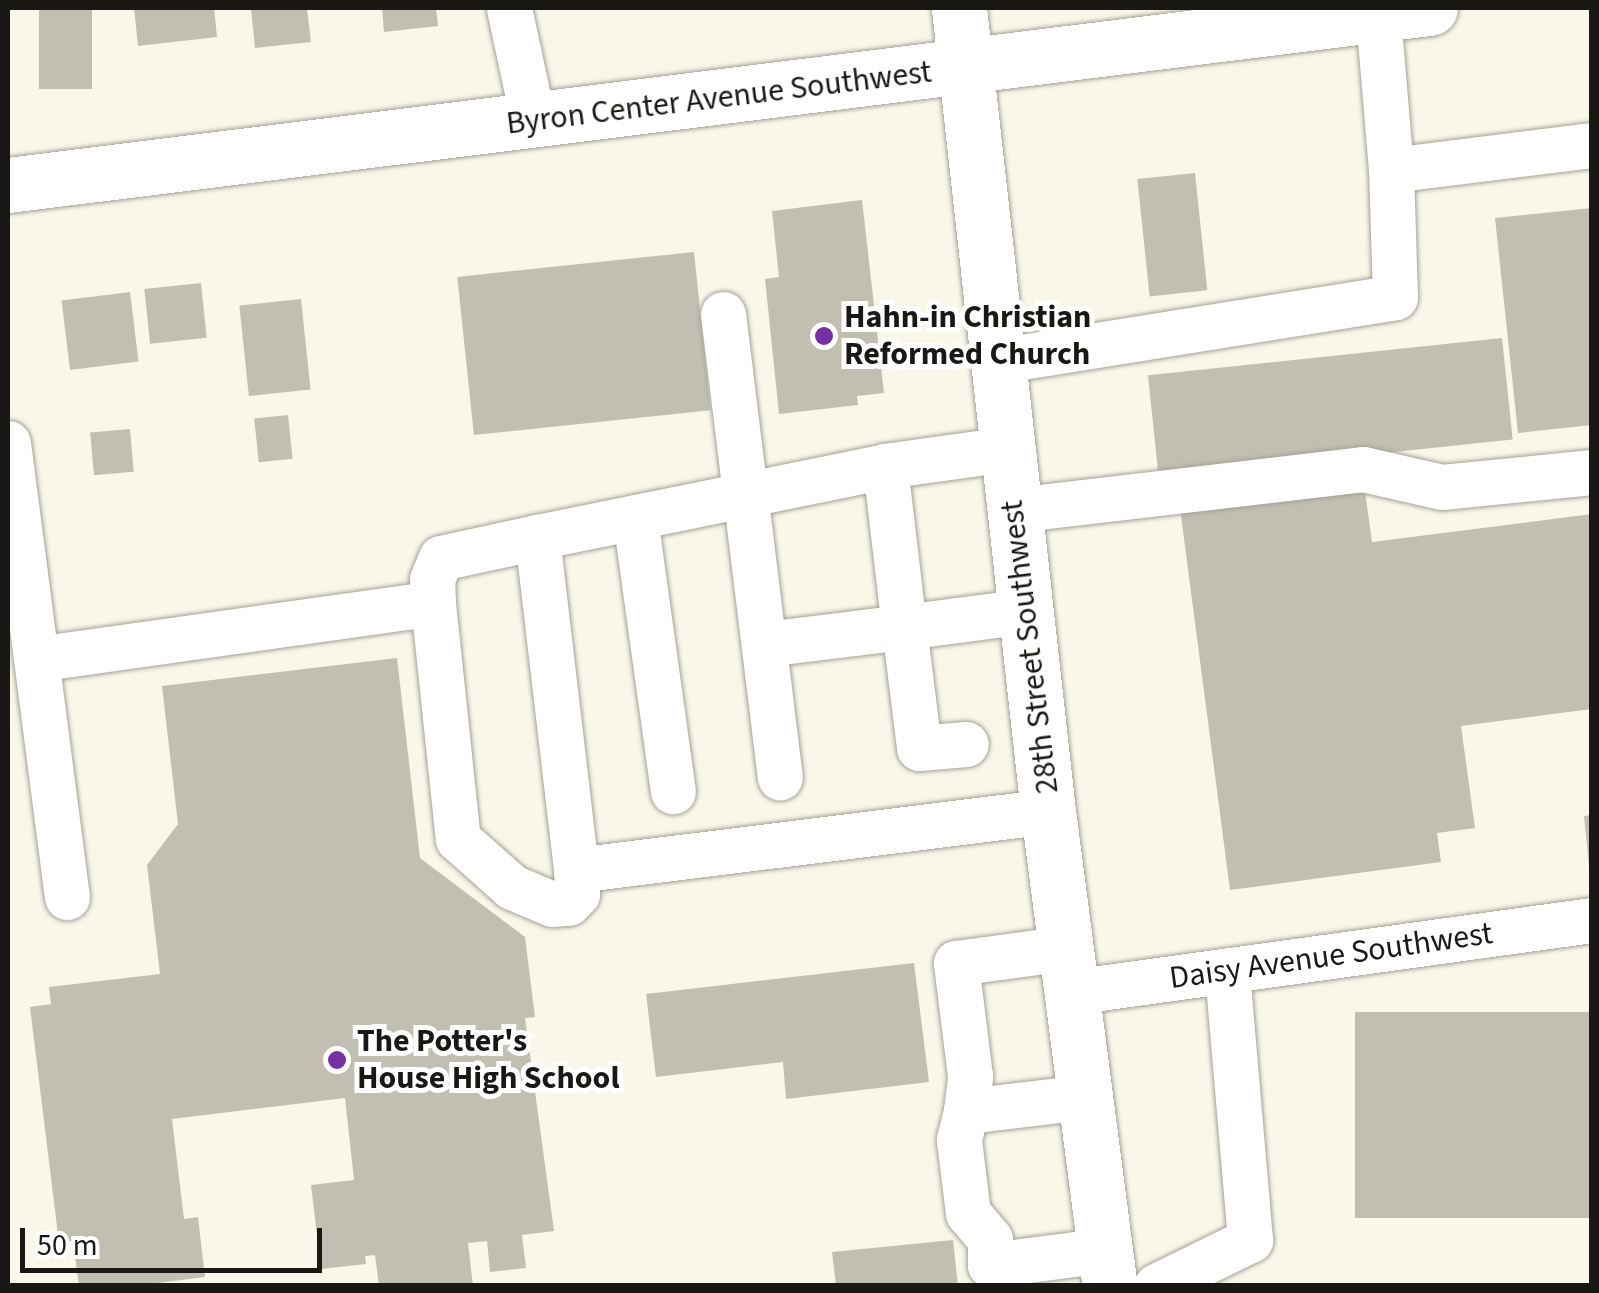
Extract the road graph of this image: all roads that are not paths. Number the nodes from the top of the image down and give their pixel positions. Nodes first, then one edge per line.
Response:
1 (509, 8) edge
2 (959, 8) edge
3 (1404, 10) edge
4 (1200, 22) edge
5 (964, 68) junction
6 (533, 120) junction
7 (1592, 145) edge
8 (1391, 170) junction
9 (8, 185) edge
10 (723, 314) dead end
11 (997, 361) junction
12 (8, 443) edge
13 (1007, 449) junction
14 (885, 466) junction
15 (1592, 472) edge
16 (748, 494) junction
17 (1014, 510) junction
18 (635, 518) junction
19 (538, 537) junction
20 (433, 603) junction
21 (1025, 611) junction
22 (904, 627) junction
23 (765, 644) junction
24 (36, 658) junction
25 (966, 744) dead end
26 (780, 778) dead end
27 (673, 792) dead end
28 (1048, 810) junction
29 (576, 870) junction
30 (67, 897) dead end
31 (1592, 920) edge
32 (1068, 970) junction
33 (1227, 971) junction
34 (1084, 1096) junction
35 (966, 1111) junction
36 (1108, 1268) edge
37 (992, 1275) edge
38 (1156, 1286) edge

1 - 6 street
2 - 5 main road, 28th Street Southwest
3 - 4 main road, Byron Center Avenue Southwest
3 - 8 street
4 - 5 main road, Byron Center Avenue Southwest
5 - 6 main road, Byron Center Avenue Southwest
5 - 11 main road, 28th Street Southwest
6 - 9 main road, Byron Center Avenue Southwest
7 - 8 street
8 - 11 street
10 - 16 street
11 - 13 main road, 28th Street Southwest
12 - 24 street
13 - 14 street
13 - 17 main road, 28th Street Southwest
14 - 16 street
14 - 22 street
15 - 17 street
16 - 18 street
16 - 23 street
17 - 21 main road, 28th Street Southwest
18 - 19 street
18 - 27 street
19 - 20 street
19 - 29 street
20 - 24 street
20 - 29 street
21 - 22 street
21 - 28 main road, 28th Street Southwest
22 - 23 street
22 - 25 street
23 - 26 street
24 - 30 street
28 - 29 street
28 - 32 main road, 28th Street Southwest
31 - 33 street, Daisy Avenue Southwest
32 - 33 street, Daisy Avenue Southwest
32 - 34 main road, 28th Street Southwest
32 - 35 street, Daisy Avenue Southwest
33 - 38 street
34 - 35 street
34 - 36 main road, 28th Street Southwest
35 - 37 street
36 - 37 street

